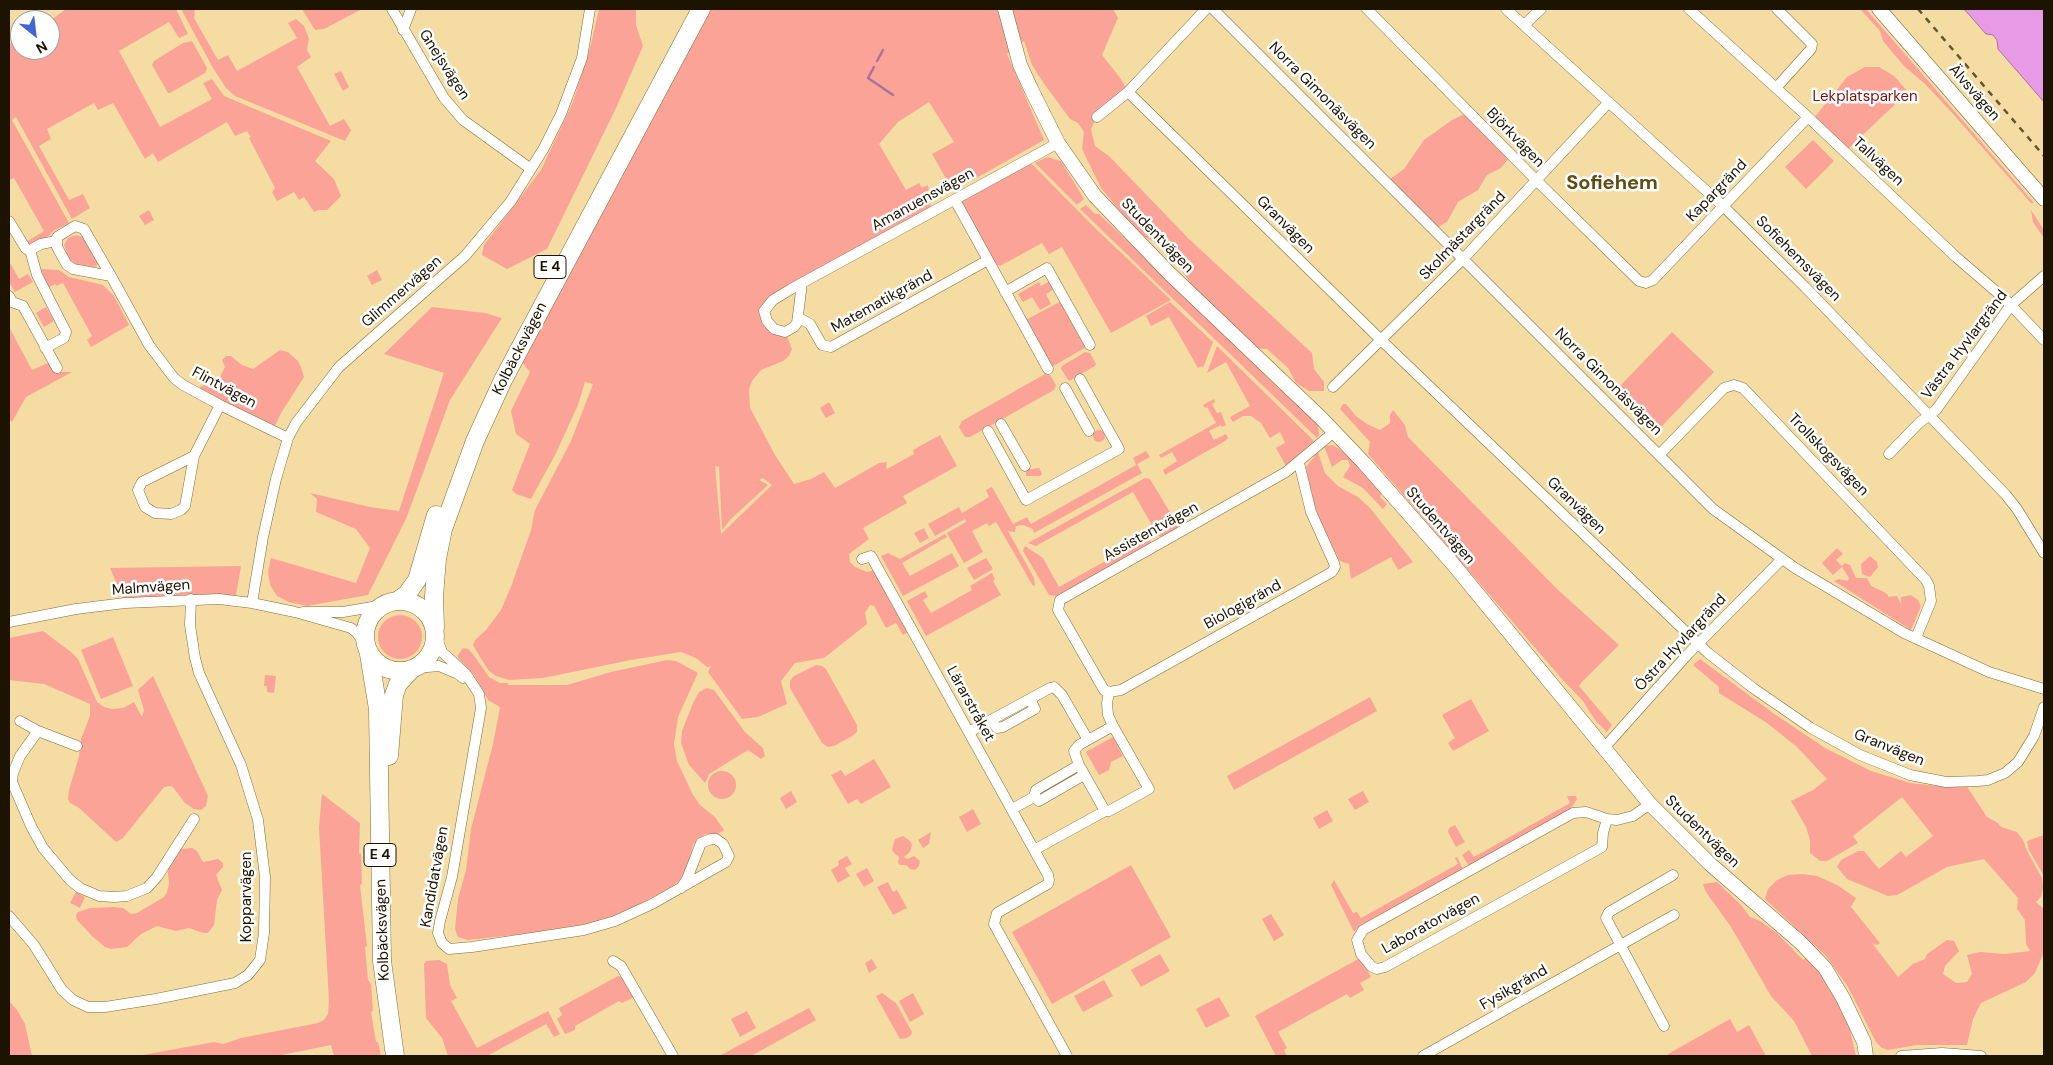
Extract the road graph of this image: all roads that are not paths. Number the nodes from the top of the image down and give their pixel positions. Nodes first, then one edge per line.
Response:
1 (392, 9) edge
2 (411, 9) edge
3 (590, 9) edge
4 (688, 9) edge
5 (701, 9) edge
6 (1005, 9) edge
7 (1206, 9) edge
8 (1213, 9) edge
9 (1367, 9) edge
10 (1506, 9) edge
11 (1541, 9) edge
12 (1689, 9) edge
13 (1777, 9) edge
14 (1879, 9) edge
15 (1524, 25) junction
16 (404, 30) junction
17 (1776, 88) junction
18 (1128, 92) junction
19 (1609, 102) junction
20 (1096, 117) dead end
21 (1808, 117) junction
22 (1058, 143) junction
23 (531, 169) junction
24 (1536, 181) junction
25 (2044, 199) edge
26 (955, 200) junction
27 (1723, 206) junction
28 (9, 221) edge
29 (56, 241) junction
30 (30, 250) junction
31 (1464, 258) junction
32 (988, 260) junction
33 (110, 276) junction
34 (2044, 276) edge
35 (802, 283) junction
36 (1646, 283) joint
37 (1005, 292) junction
38 (9, 296) edge
39 (2012, 305) junction
40 (799, 318) junction
41 (1381, 340) junction
42 (2044, 340) edge
43 (1090, 345) dead end
44 (46, 348) junction
45 (57, 368) dead end
46 (1048, 369) dead end
47 (1080, 379) dead end
48 (1333, 387) dead end
49 (1065, 388) dead end
50 (220, 405) junction
51 (1930, 416) junction
52 (1001, 424) dead end
53 (988, 431) dead end
54 (1089, 431) dead end
55 (1334, 432) junction
56 (288, 438) junction
57 (1660, 454) junction
58 (1889, 454) dead end
59 (194, 456) junction
60 (1299, 463) junction
61 (1025, 466) dead end
62 (2044, 553) edge
63 (862, 559) dead end
64 (1782, 559) junction
65 (191, 599) junction
66 (252, 603) junction
67 (390, 603) junction
68 (295, 612) junction
69 (9, 622) edge
70 (435, 631) junction
71 (1916, 638) junction
72 (1698, 644) junction
73 (368, 651) junction
74 (414, 669) junction
75 (475, 688) junction
76 (2044, 688) edge
77 (1109, 692) junction
78 (2044, 706) edge
79 (20, 721) dead end
80 (1113, 726) junction
81 (38, 731) junction
82 (969, 732) junction
83 (1088, 740) junction
84 (77, 746) dead end
85 (1604, 748) junction
86 (1079, 766) junction
87 (1084, 775) junction
88 (1034, 797) junction
89 (1650, 804) junction
90 (1012, 809) junction
91 (1105, 811) junction
92 (194, 819) dead end
93 (1607, 819) junction
94 (1034, 850) junction
95 (1673, 875) dead end
96 (681, 888) junction
97 (1674, 915) dead end
98 (9, 916) edge
99 (1620, 945) junction
100 (613, 961) dead end
101 (1664, 1026) dead end
102 (395, 1056) edge
103 (405, 1056) edge
104 (673, 1056) edge
105 (1067, 1056) edge
106 (1423, 1056) edge
107 (1866, 1056) edge
108 (1901, 1056) edge
109 (1981, 1056) edge

1 - 16 street, Gnejsvägen
2 - 16 street, Gnejsvägen
3 - 23 street, Glimmervägen
4 - 67 highway, Kolbäcksvägen / E 4
5 - 70 highway, Kolbäcksvägen / E 4
6 - 22 street, Studentvägen
7 - 18 street
8 - 31 street, Norra Gimonäsvägen
9 - 24 street, Björkvägen
10 - 15 street, Sofiehemsvägen
11 - 15 street
12 - 17 street, Tallvägen
13 - 17 street
14 - 25 street, Älvsvägen
15 - 19 street, Sofiehemsvägen
16 - 23 street, Gnejsvägen
17 - 21 street, Tallvägen
18 - 20 street
18 - 41 street, Granvägen
19 - 24 street, Skolmästargränd
19 - 27 street, Sofiehemsvägen
21 - 27 street, Kapargränd
21 - 39 street, Tallvägen
22 - 26 street, Amanuensvägen
22 - 55 street, Studentvägen
23 - 56 street, Glimmervägen
24 - 31 street, Skolmästargränd
24 - 36 street, Björkvägen
26 - 32 street
26 - 35 street, Amanuensvägen
27 - 36 street, Kapargränd
27 - 51 street, Sofiehemsvägen
28 - 30 street
29 - 30 street, Flintvägen
29 - 33 street
29 - 33 street, Flintvägen
30 - 44 street
31 - 41 street, Skolmästargränd
31 - 57 street, Norra Gimonäsvägen
32 - 37 street
32 - 40 street, Matematikgränd
33 - 50 street, Flintvägen
34 - 39 street, Västra Hyvlargränd
35 - 40 street
35 - 40 street, Amanuensvägen
37 - 43 street
37 - 46 street
38 - 44 street
39 - 42 street, Tallvägen
39 - 51 street, Västra Hyvlargränd
41 - 48 street, Skolmästargränd
41 - 72 street, Granvägen
44 - 45 street
47 - 53 street
49 - 54 street
50 - 56 street, Flintvägen
50 - 59 street
51 - 58 street, Västra Hyvlargränd
51 - 62 street, Sofiehemsvägen
52 - 61 street
55 - 60 street, Assistentvägen
55 - 85 street, Studentvägen
56 - 66 street, Glimmervägen
57 - 64 street, Norra Gimonäsvägen
57 - 71 street, Trollskogsvägen
59 - 59 street
60 - 77 street, Biologigränd
60 - 77 street, Assistentvägen
63 - 82 street, Lärarstråket
64 - 71 street, Norra Gimonäsvägen
64 - 72 street, Östra Hyvlargränd
65 - 66 street, Malmvägen
65 - 69 street, Malmvägen
65 - 98 street, Kopparvägen
66 - 68 street, Malmvägen
67 - 68 street, Malmvägen
67 - 70 highway
67 - 73 highway, E 4
68 - 73 street, Malmvägen
70 - 74 highway, E 4
70 - 75 street, Kandidatvägen
71 - 76 street, Norra Gimonäsvägen
72 - 78 street, Granvägen
72 - 85 street, Östra Hyvlargränd
73 - 74 highway
73 - 102 highway, Kolbäcksvägen / E 4
74 - 75 street
74 - 103 highway, Kolbäcksvägen / E 4
75 - 96 street, Kandidatvägen
77 - 80 street
79 - 81 street
80 - 83 street
80 - 91 street
81 - 84 street
81 - 92 street
82 - 83 street
82 - 90 street, Lärarstråket
83 - 86 street
85 - 89 street, Studentvägen
86 - 87 street
86 - 88 street
87 - 88 street
87 - 91 street
88 - 90 street
89 - 93 street, Laboratorvägen
89 - 107 street, Studentvägen
90 - 94 street, Lärarstråket
91 - 94 street
93 - 93 street, Laboratorvägen
94 - 105 street, Lärarstråket
95 - 99 street
96 - 96 street, Kandidatvägen
97 - 99 street, Fysikgränd
99 - 101 street
99 - 106 street, Fysikgränd
100 - 104 street
108 - 109 street

